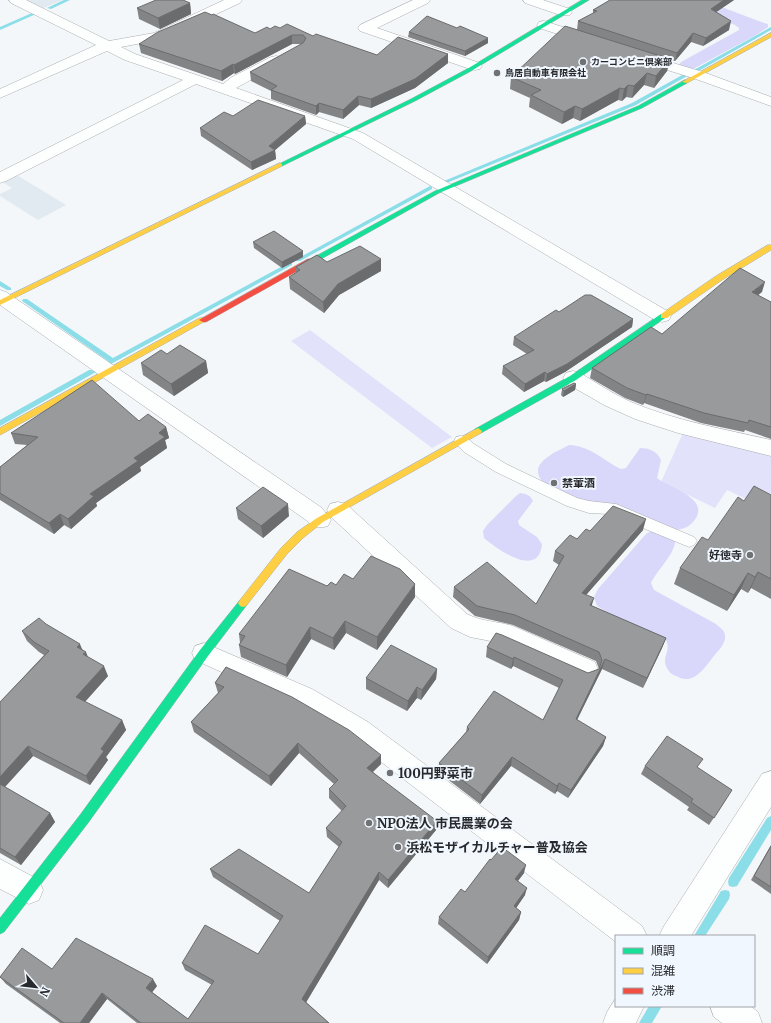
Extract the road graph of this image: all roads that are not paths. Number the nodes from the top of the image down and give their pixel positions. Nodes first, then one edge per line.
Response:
1 (16, 0) edge
2 (235, 0) edge
3 (422, 0) edge
4 (530, 0) edge
5 (586, 0) edge
6 (565, 12) junction
7 (544, 25) junction
8 (771, 35) edge
9 (600, 44) edge
10 (106, 46) junction
11 (291, 52) edge
12 (630, 53) edge
13 (475, 66) junction
14 (698, 76) junction
15 (195, 79) junction
16 (225, 89) junction
17 (0, 94) edge
18 (771, 102) edge
19 (349, 133) junction
20 (0, 178) edge
21 (446, 188) junction
22 (770, 249) edge
23 (2, 300) edge
24 (662, 316) junction
25 (109, 371) junction
26 (573, 378) junction
27 (0, 432) edge
28 (461, 441) junction
29 (771, 448) edge
30 (329, 515) junction
31 (690, 541) dead end
32 (204, 653) junction
33 (586, 670) edge
34 (771, 783) edge
35 (0, 873) edge
36 (29, 890) junction
37 (0, 928) edge
38 (631, 935) edge
39 (675, 935) edge
40 (628, 1007) edge
41 (726, 1007) edge
42 (618, 1023) edge
43 (747, 1023) edge

1 - 10 street
2 - 10 street
3 - 13 street
4 - 6 street
5 - 6 street
6 - 7 street
7 - 9 street
7 - 13 street
8 - 14 street
10 - 15 street
10 - 17 street
11 - 16 street
12 - 14 street
13 - 19 street
14 - 18 street
14 - 21 street
15 - 16 street
15 - 20 street
16 - 19 street
19 - 21 street
19 - 23 street
21 - 24 street
21 - 25 street
22 - 24 street
23 - 25 street
24 - 26 street
25 - 27 street
25 - 30 street
26 - 28 street
26 - 29 street
28 - 30 street
28 - 31 lane
30 - 32 street
30 - 33 street
32 - 36 street
32 - 38 street
34 - 39 street
35 - 36 street
36 - 37 street
40 - 42 street
41 - 43 street

